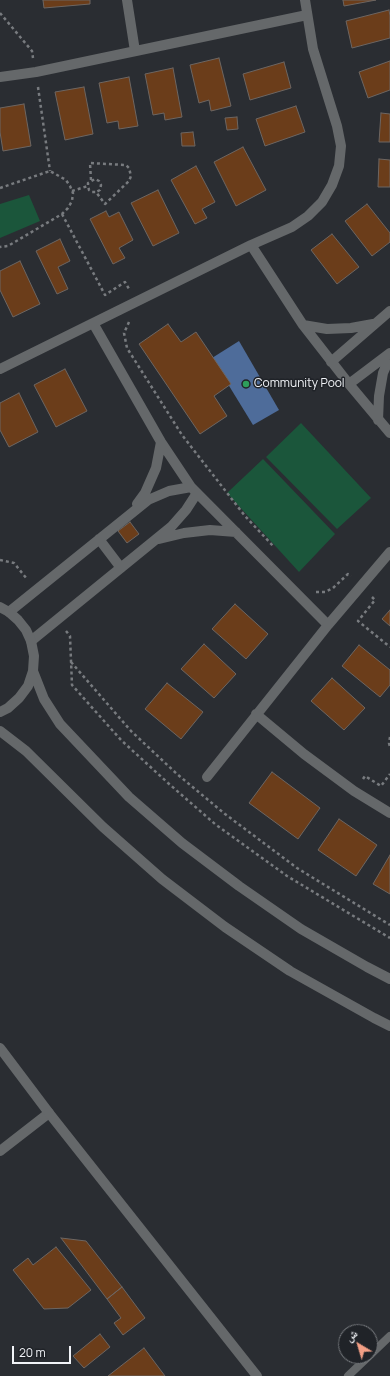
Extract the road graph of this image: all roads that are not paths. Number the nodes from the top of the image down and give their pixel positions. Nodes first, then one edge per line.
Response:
1 (128, 0) edge
2 (305, 0) edge
3 (307, 15) junction
4 (135, 51) junction
5 (0, 77) edge
6 (251, 246) junction
7 (390, 311) edge
8 (93, 323) junction
9 (375, 323) junction
10 (303, 325) junction
11 (390, 353) edge
12 (390, 357) edge
13 (331, 362) junction
14 (0, 369) edge
15 (349, 384) junction
16 (378, 420) junction
17 (390, 433) edge
18 (161, 442) junction
19 (194, 490) junction
20 (129, 514) junction
21 (236, 532) junction
22 (99, 538) junction
23 (155, 540) junction
24 (390, 552) edge
25 (121, 568) junction
26 (4, 610) edge
27 (328, 625) junction
28 (31, 641) junction
29 (33, 671) junction
30 (0, 712) edge
31 (256, 714) junction
32 (0, 731) edge
33 (207, 777) dead end
34 (390, 813) edge
35 (390, 979) edge
36 (390, 1026) edge
37 (0, 1048) edge
38 (49, 1113) junction
39 (0, 1151) edge
40 (390, 1336) edge
41 (378, 1348) edge
42 (361, 1364) edge
43 (257, 1376) edge
44 (348, 1376) edge

1 - 4 street
2 - 3 street
3 - 4 street
3 - 6 street
4 - 5 street
6 - 8 street
6 - 10 street
7 - 9 street
8 - 14 street
8 - 18 street
9 - 10 street
9 - 13 street
10 - 13 street
11 - 15 street
12 - 16 street
13 - 15 street
15 - 16 street
16 - 17 street
18 - 19 street
18 - 20 street
19 - 20 street
19 - 21 street
19 - 23 street
20 - 22 street
21 - 23 street
21 - 27 street
22 - 25 street
22 - 26 street
23 - 25 street
24 - 27 street
25 - 28 street
26 - 28 street
27 - 31 street
28 - 29 street
29 - 30 street
29 - 35 street
31 - 33 street
31 - 34 street
32 - 36 street
37 - 38 street
38 - 39 street
38 - 43 street
40 - 41 lane
42 - 44 lane

